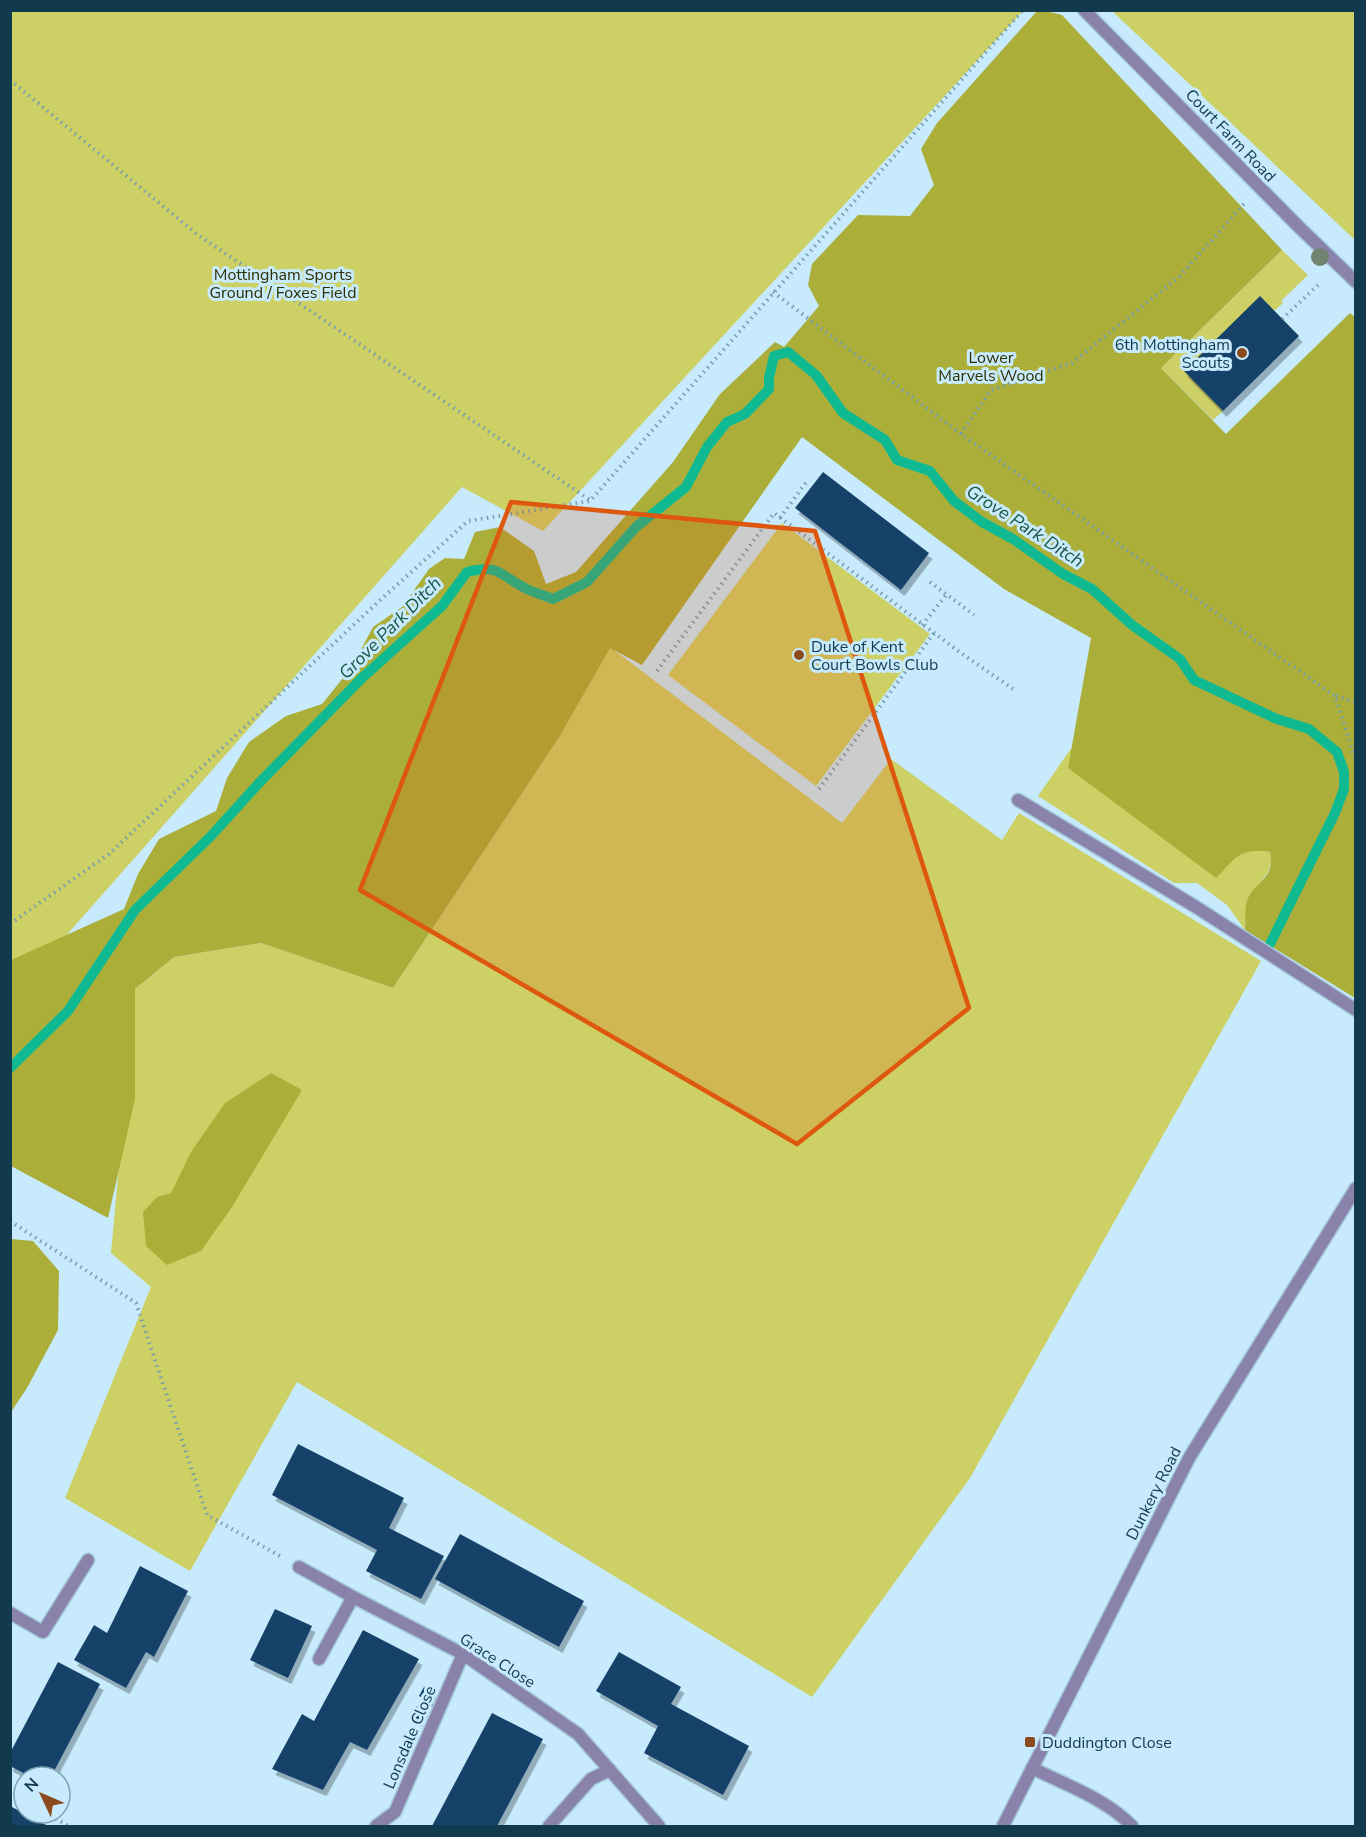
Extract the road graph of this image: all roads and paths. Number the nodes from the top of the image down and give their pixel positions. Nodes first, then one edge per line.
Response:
1 (1023, 10) edge
2 (1084, 10) edge
3 (10, 80) edge
4 (1259, 187) junction
5 (1356, 282) edge
6 (1319, 284) dead end
7 (773, 292) junction
8 (1282, 319) dead end
9 (961, 434) junction
10 (807, 481) dead end
11 (590, 501) junction
12 (780, 518) junction
13 (930, 582) dead end
14 (946, 594) junction
15 (974, 615) dead end
16 (922, 625) junction
17 (934, 633) junction
18 (657, 671) dead end
19 (1012, 689) dead end
20 (1335, 696) junction
21 (1356, 702) edge
22 (1356, 761) edge
23 (819, 789) dead end
24 (1018, 800) dead end
25 (10, 924) edge
26 (1356, 1010) edge
27 (1356, 1188) edge
28 (10, 1221) edge
29 (88, 1560) dead end
30 (299, 1567) joint
31 (353, 1597) junction
32 (10, 1613) edge
33 (463, 1654) junction
34 (319, 1659) dead end
35 (1032, 1768) junction
36 (610, 1770) junction
37 (376, 1827) edge
38 (549, 1827) edge
39 (659, 1827) edge
40 (1003, 1827) edge
41 (1132, 1827) edge

1 - 7 path
2 - 4 street, Court Farm Road
3 - 11 path
4 - 5 street, Court Farm Road
4 - 9 path
6 - 8 path
7 - 9 path
7 - 11 path
9 - 20 path
10 - 12 path
11 - 25 path
12 - 16 path
12 - 18 path
13 - 14 path
14 - 15 path
14 - 16 path
16 - 17 path
17 - 19 path
17 - 23 path
20 - 21 path
20 - 22 path
24 - 26 street
27 - 35 street, Dunkery Road
28 - 30 path
29 - 32 street
30 - 31 street, Grace Close
31 - 33 street, Grace Close
31 - 34 street
33 - 36 street, Grace Close
33 - 37 street, Lonsdale Close
35 - 40 street, Dunkery Road
35 - 41 street
36 - 38 street
36 - 39 street, Grace Close

